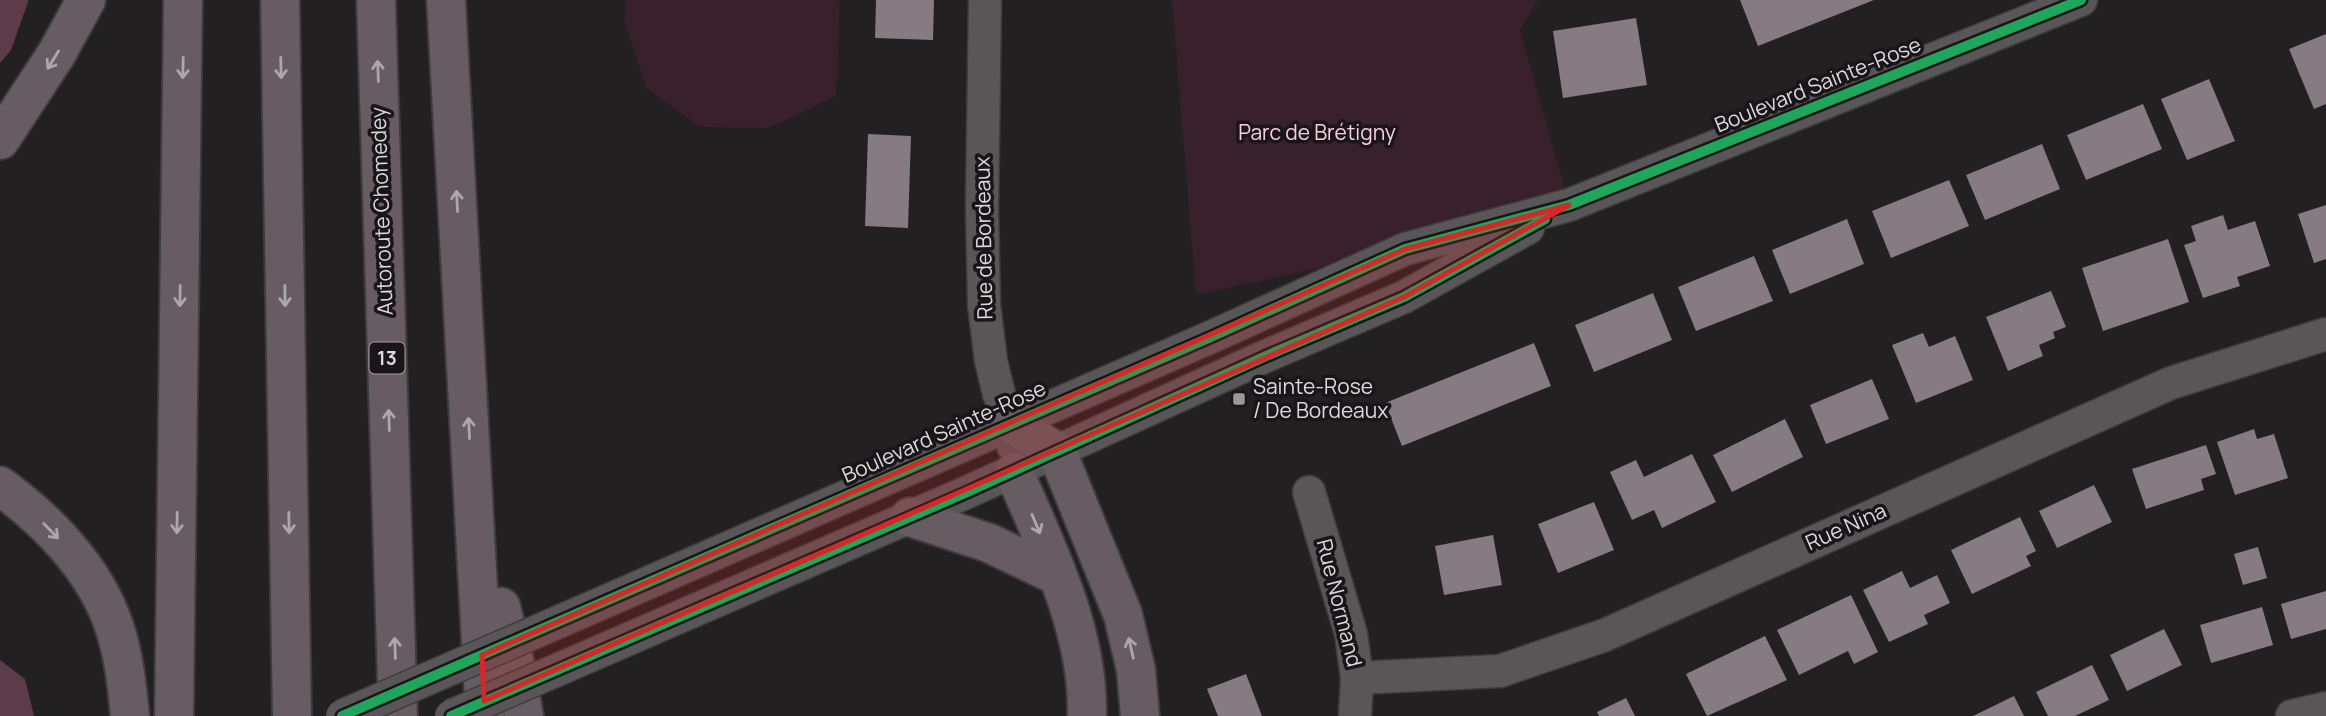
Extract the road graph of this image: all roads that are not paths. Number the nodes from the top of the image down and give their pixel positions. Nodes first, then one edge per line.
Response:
1 (86, 0) edge
2 (183, 0) edge
3 (280, 0) edge
4 (376, 0) edge
5 (446, 0) edge
6 (985, 0) edge
7 (2081, 0) edge
8 (0, 140) edge
9 (1569, 205) junction
10 (2326, 334) edge
11 (1012, 424) junction
12 (1058, 452) junction
13 (1014, 472) junction
14 (0, 486) edge
15 (1309, 492) dead end
16 (472, 496) junction
17 (910, 517) junction
18 (1058, 576) junction
19 (1357, 678) junction
20 (2326, 708) edge
21 (130, 716) edge
22 (174, 716) edge
23 (292, 716) edge
24 (342, 716) edge
25 (398, 716) edge
26 (451, 716) edge
27 (485, 716) edge
28 (524, 716) edge
29 (1087, 716) edge
30 (1140, 716) edge
31 (1355, 716) edge
32 (2292, 716) edge

1 -> 8 highway
2 -> 22 highway
3 -> 23 highway
25 -> 4 highway, Autoroute Chomedey / 13
16 -> 5 highway
6 - 11 street, Rue de Bordeaux
7 - 9 street, Boulevard Sainte-Rose
9 - 11 street, Boulevard Sainte-Rose
9 - 12 street, Boulevard Sainte-Rose
10 - 19 street, Rue Nina
11 - 12 highway
11 - 13 street, Rue de Bordeaux
11 - 24 street, Boulevard Sainte-Rose, bridge
12 - 13 street, Boulevard Sainte-Rose
30 -> 12 highway
13 - 17 street, Boulevard Sainte-Rose
13 -> 18 highway
14 -> 21 highway
15 - 19 street, Rue Normand
16 - 27 highway
16 - 28 highway
17 - 18 highway
17 - 26 street, Boulevard Sainte-Rose, bridge
18 - 29 highway
19 - 31 street, Rue Normand
20 - 32 street

